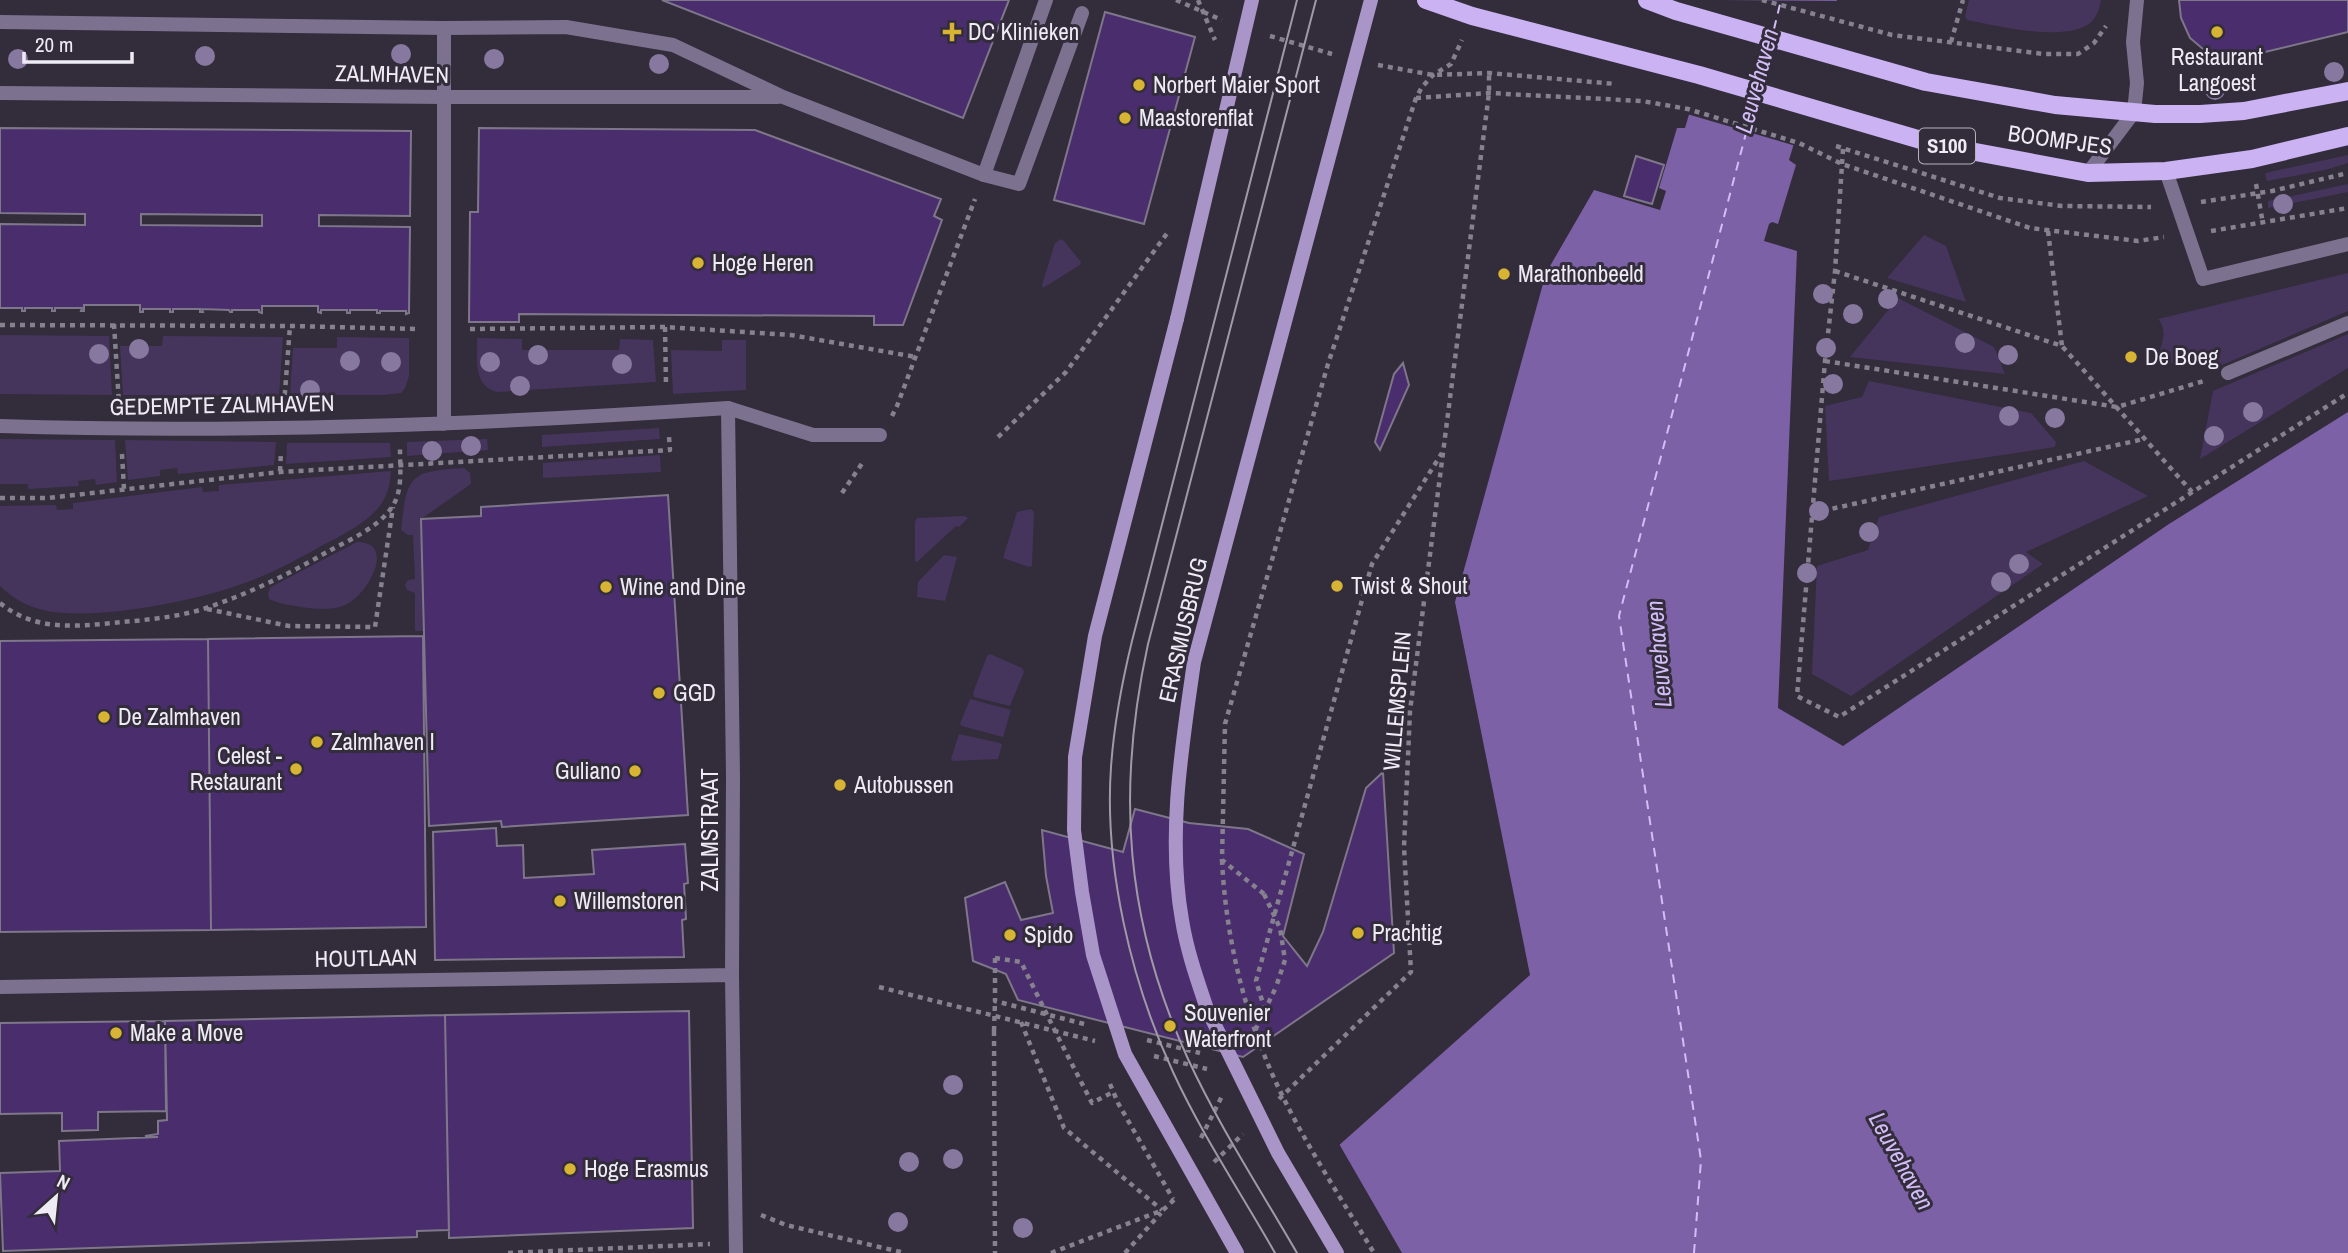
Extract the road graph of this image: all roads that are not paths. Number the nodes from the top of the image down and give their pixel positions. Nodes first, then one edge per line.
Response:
1 (1046, 0) edge
2 (1252, 0) edge
3 (1371, 0) edge
4 (1426, 0) edge
5 (1647, 0) edge
6 (2137, 0) edge
7 (1082, 13) dead end
8 (0, 22) edge
9 (444, 28) junction
10 (2348, 91) edge
11 (0, 93) edge
12 (443, 97) junction
13 (783, 97) junction
14 (2134, 112) junction
15 (2348, 136) edge
16 (2166, 171) junction
17 (2088, 173) junction
18 (984, 175) junction
19 (2348, 244) edge
20 (2348, 323) edge
21 (2228, 373) road end
22 (728, 408) junction
23 (444, 424) junction
24 (0, 426) edge
25 (880, 435) road end
26 (732, 975) junction
27 (0, 986) edge
28 (736, 1248) edge
29 (1237, 1253) edge
30 (1337, 1253) edge

1 - 18 street
2 - 29 main road, bridge
3 - 30 main road, ERASMUSBRUG, bridge
4 - 17 main road, BOOMPJES / S100
5 - 14 main road, BOOMPJES
6 - 14 street
7 - 18 street, ZALMHAVEN
8 - 9 street, ZALMHAVEN
9 - 12 street
9 - 13 street, ZALMHAVEN
10 - 14 main road, BOOMPJES
11 - 12 street, ZALMHAVEN
12 - 13 street, ZALMHAVEN
12 - 23 street
13 - 18 street, ZALMHAVEN
14 - 17 street
15 - 16 main road, BOOMPJES / S100
16 - 17 main road, BOOMPJES / S100
16 - 19 street
20 - 21 street
22 - 23 street, GEDEMPTE ZALMHAVEN
22 - 25 street
22 - 26 street, ZALMSTRAAT
23 - 24 street, GEDEMPTE ZALMHAVEN
26 - 27 street, HOUTLAAN
26 - 28 street, ZALMSTRAAT

